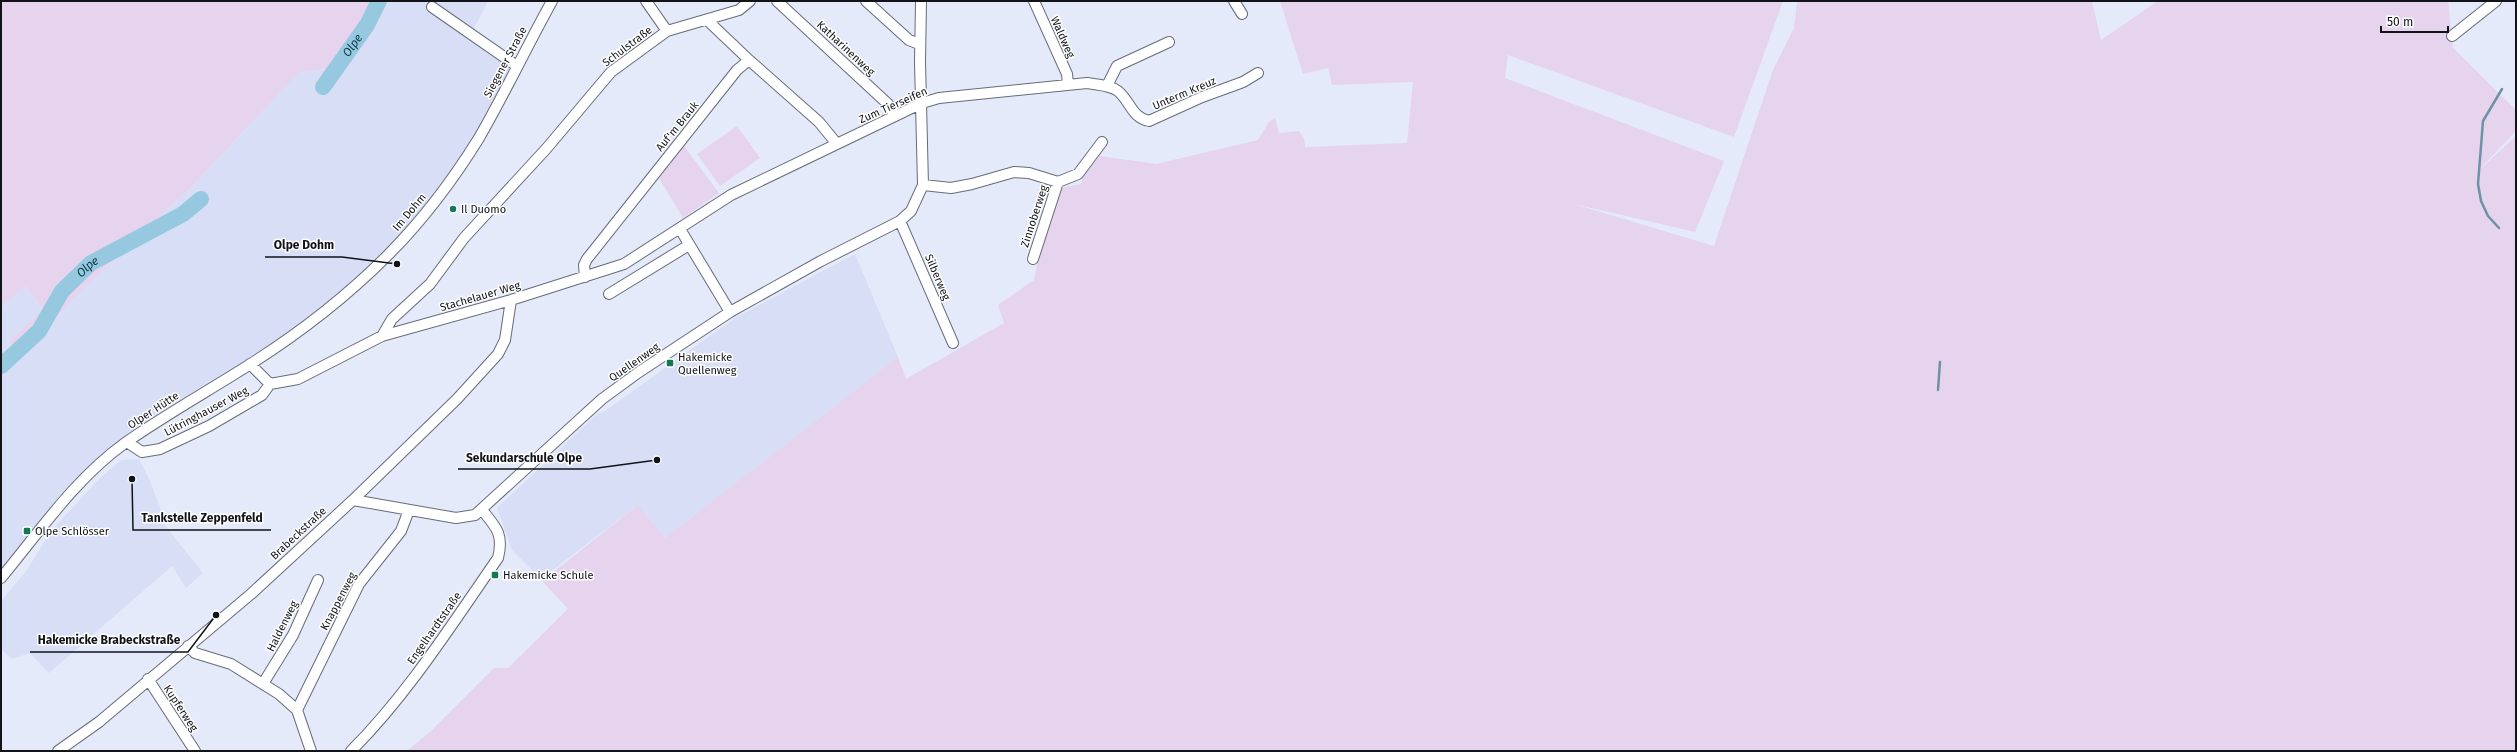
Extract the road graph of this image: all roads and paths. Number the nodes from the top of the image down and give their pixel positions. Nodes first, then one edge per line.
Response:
1 (552, 1) edge
2 (646, 1) edge
3 (750, 1) edge
4 (777, 1) edge
5 (866, 1) edge
6 (921, 1) edge
7 (1034, 1) edge
8 (1234, 1) edge
9 (2496, 1) edge
10 (432, 7) dead end
11 (1242, 14) dead end
12 (707, 20) junction
13 (667, 31) junction
14 (2452, 36) dead end
15 (1169, 42) dead end
16 (919, 44) junction
17 (749, 60) junction
18 (517, 66) junction
19 (1258, 73) dead end
20 (1068, 84) junction
21 (1108, 86) junction
22 (922, 103) junction
23 (895, 116) junction
24 (480, 136) joint
25 (1102, 142) dead end
26 (837, 144) junction
27 (1058, 182) junction
28 (923, 185) junction
29 (900, 221) junction
30 (680, 229) junction
31 (689, 245) junction
32 (1033, 259) dead end
33 (624, 264) joint
34 (585, 277) junction
35 (346, 294) joint
36 (609, 294) dead end
37 (511, 300) junction
38 (730, 312) junction
39 (382, 336) junction
40 (953, 343) dead end
41 (250, 364) junction
42 (270, 384) junction
43 (127, 442) junction
44 (353, 500) junction
45 (409, 510) junction
46 (482, 510) junction
47 (1, 578) edge
48 (318, 580) dead end
49 (188, 646) junction
50 (148, 678) junction
51 (264, 682) junction
52 (297, 710) junction
53 (58, 751) edge
54 (195, 751) edge
55 (310, 751) edge
56 (350, 751) edge

1 - 18 street, Siegener Straße
2 - 13 street
3 - 12 street, Schulstraße
4 - 23 street, Katharinenweg
5 - 16 street
6 - 16 street
7 - 20 street, Waldweg
8 - 11 street
9 - 14 street
10 - 18 street
12 - 13 street, Schulstraße
12 - 17 street
13 - 39 street, Schulstraße
15 - 21 street
16 - 22 street
17 - 26 street
17 - 34 street, Auf'm Brauk
18 - 24 street, Siegener Straße
19 - 21 street, Unterm Kreuz
20 - 21 street, Zum Tierseifen
20 - 22 street, Zum Tierseifen
22 - 23 street, Zum Tierseifen
22 - 28 street
23 - 26 street, Zum Tierseifen
24 - 35 street, Im Dohm
25 - 27 street, Zinnoberweg
26 - 30 street, Zum Tierseifen
27 - 28 street, Zinnoberweg
27 - 32 street, Zinnoberweg
28 - 29 street, Quellenweg
29 - 38 street, Quellenweg
29 - 40 street, Silberweg
30 - 31 street
30 - 33 street, Zum Tierseifen
31 - 36 street
31 - 38 street
33 - 34 street, Stachelauer Weg
34 - 37 street, Stachelauer Weg
35 - 41 street, Olper Hütte
37 - 39 street, Stachelauer Weg
37 - 44 street, Brabeckstraße
38 - 46 street, Quellenweg
39 - 42 street
41 - 42 street
41 - 43 street, Olper Hütte
42 - 43 street, Lütringhauser Weg
43 - 47 street, Olper Hütte
44 - 45 street, Quellenweg
44 - 49 street, Brabeckstraße
45 - 46 street, Quellenweg
45 - 52 street, Knappenweg
46 - 56 street, Engelhardtstraße
48 - 51 street, Haldenweg
49 - 50 street, Brabeckstraße
49 - 51 street
50 - 53 street, Brabeckstraße
50 - 54 street, Kupferweg
51 - 52 street
52 - 55 street

